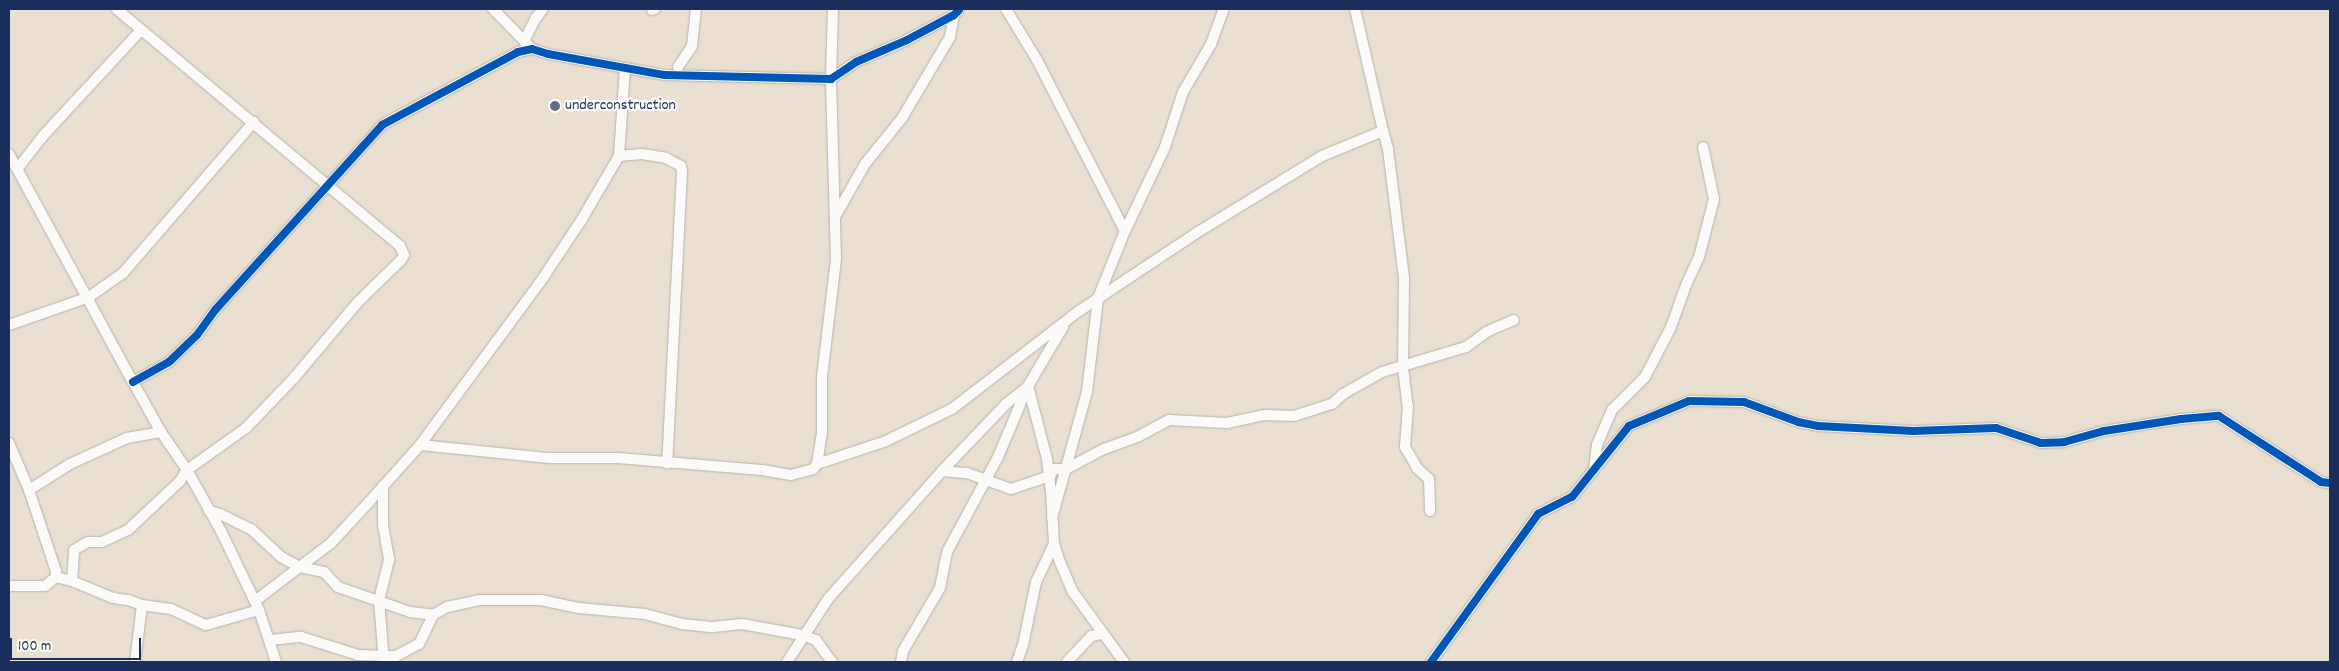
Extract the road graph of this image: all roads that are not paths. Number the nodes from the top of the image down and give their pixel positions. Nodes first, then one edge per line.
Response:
1 (117, 9) edge
2 (493, 9) edge
3 (544, 9) edge
4 (696, 9) edge
5 (834, 9) edge
6 (1006, 9) edge
7 (1224, 9) edge
8 (1355, 9) edge
9 (141, 30) junction
10 (524, 41) junction
11 (532, 49) junction
12 (678, 67) dead end
13 (624, 69) junction
14 (831, 80) junction
15 (254, 122) junction
16 (1383, 132) junction
17 (1703, 147) dead end
18 (9, 154) edge
19 (619, 156) junction
20 (18, 168) junction
21 (327, 185) junction
22 (835, 216) junction
23 (1125, 231) junction
24 (89, 297) junction
25 (1098, 298) junction
26 (1514, 320) dead end
27 (1065, 322) junction
28 (9, 325) edge
29 (1403, 368) junction
30 (133, 382) junction
31 (1028, 386) junction
32 (161, 432) junction
33 (9, 443) edge
34 (420, 445) junction
35 (667, 464) junction
36 (817, 464) junction
37 (1066, 468) junction
38 (187, 470) junction
39 (1594, 470) junction
40 (942, 472) junction
41 (1050, 476) junction
42 (986, 480) junction
43 (2330, 483) edge
44 (383, 486) junction
45 (29, 490) junction
46 (1430, 511) dead end
47 (209, 512) junction
48 (1052, 518) junction
49 (1054, 544) junction
50 (300, 567) junction
51 (56, 577) junction
52 (72, 581) junction
53 (9, 586) edge
54 (379, 600) junction
55 (142, 605) junction
56 (257, 606) junction
57 (433, 615) junction
58 (1102, 634) junction
59 (802, 635) junction
60 (270, 640) junction
61 (384, 660) edge
62 (134, 662) edge
63 (276, 662) edge
64 (787, 662) edge
65 (832, 662) edge
66 (901, 662) edge
67 (1017, 662) edge
68 (1067, 662) edge
69 (1124, 662) edge
70 (1432, 662) edge

1 - 9 street
2 - 10 street
3 - 10 street
4 - 12 street
5 - 14 street
6 - 23 street
7 - 23 street
8 - 16 street
9 - 15 street
9 - 20 street
10 - 11 street
11 - 13 street
11 - 21 street
13 - 14 street
13 - 19 street
14 - 22 street
14 - 22 street
15 - 21 street
15 - 24 street
16 - 25 street
16 - 29 street
17 - 39 street
18 - 20 street
19 - 34 street
19 - 35 street
20 - 24 street
21 - 30 street
21 - 38 street
22 - 36 street
23 - 25 street
24 - 28 street
24 - 30 street
25 - 27 street
25 - 37 street
26 - 29 street
27 - 31 street
27 - 36 street
29 - 37 street
29 - 46 street
30 - 32 street
31 - 40 street
31 - 41 street
31 - 42 street
32 - 38 street
32 - 45 street
33 - 45 street
34 - 35 street
34 - 44 street
35 - 36 street
37 - 41 street
37 - 48 street
38 - 47 street
38 - 52 street
39 - 43 street
39 - 70 street
40 - 42 street
40 - 59 street
41 - 42 street
41 - 48 street
42 - 66 street
44 - 50 street
44 - 54 street
45 - 51 street
47 - 50 street
47 - 56 street
48 - 49 street
49 - 58 street
49 - 67 street
50 - 54 street
50 - 56 street
51 - 52 street
51 - 53 street
52 - 55 street
54 - 57 street
54 - 61 street
55 - 56 street
55 - 62 street
56 - 60 street
57 - 59 street
57 - 61 street
58 - 68 street
58 - 69 street
59 - 64 street
59 - 65 street
60 - 61 street
60 - 63 street

